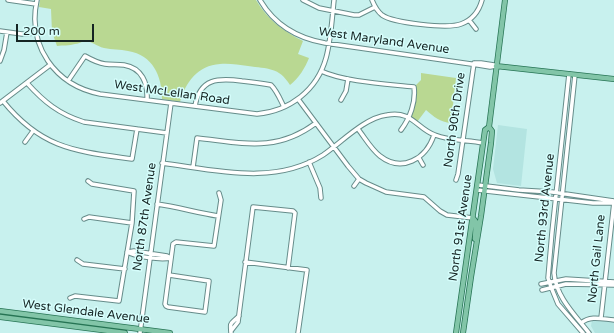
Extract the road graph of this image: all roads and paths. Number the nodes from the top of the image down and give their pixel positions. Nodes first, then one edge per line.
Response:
1 (8, 0) edge
2 (260, 0) edge
3 (303, 0) edge
4 (334, 0) edge
5 (372, 0) edge
6 (482, 0) edge
7 (505, 0) edge
8 (36, 2) edge
9 (375, 7) junction
10 (333, 11) junction
11 (470, 20) junction
12 (476, 29) dead end
13 (0, 31) edge
14 (7, 32) junction
15 (36, 33) junction
16 (328, 44) junction
17 (3, 54) junction
18 (8, 56) dead end
19 (0, 61) edge
20 (474, 63) junction
21 (50, 65) junction
22 (496, 66) junction
23 (321, 71) junction
24 (569, 74) junction
25 (575, 75) junction
26 (348, 79) junction
27 (614, 79) edge
28 (68, 81) junction
29 (26, 83) junction
30 (298, 99) junction
31 (147, 100) junction
32 (342, 100) dead end
33 (2, 102) edge
34 (171, 103) junction
35 (195, 106) junction
36 (284, 107) junction
37 (373, 113) dead end
38 (408, 117) junction
39 (375, 118) junction
40 (316, 123) junction
41 (489, 127) junction
42 (137, 129) junction
43 (358, 129) junction
44 (401, 130) dead end
45 (33, 131) junction
46 (167, 133) junction
47 (434, 135) junction
48 (463, 140) junction
49 (25, 142) dead end
50 (483, 143) junction
51 (334, 147) junction
52 (419, 158) junction
53 (310, 162) junction
54 (162, 163) junction
55 (423, 165) dead end
56 (193, 167) junction
57 (279, 172) junction
58 (280, 177) dead end
59 (360, 179) junction
60 (456, 180) dead end
61 (88, 181) dead end
62 (354, 186) dead end
63 (477, 188) junction
64 (485, 188) junction
65 (218, 193) dead end
66 (556, 193) junction
67 (562, 194) junction
68 (321, 198) dead end
69 (555, 199) junction
70 (561, 200) junction
71 (614, 202) edge
72 (157, 204) junction
73 (218, 216) junction
74 (473, 218) junction
75 (84, 219) dead end
76 (132, 223) junction
77 (476, 249) junction
78 (127, 252) junction
79 (150, 255) junction
80 (172, 258) junction
81 (77, 260) dead end
82 (245, 262) junction
83 (288, 268) junction
84 (125, 269) junction
85 (169, 275) junction
86 (605, 283) junction
87 (541, 284) dead end
88 (556, 284) junction
89 (614, 284) edge
90 (550, 285) junction
91 (542, 290) dead end
92 (70, 298) dead end
93 (461, 300) junction
94 (0, 311) edge
95 (239, 316) junction
96 (0, 317) edge
97 (601, 318) junction
98 (614, 320) edge
99 (231, 323) junction
100 (581, 323) junction
101 (235, 326) junction
102 (464, 327) junction
103 (140, 331) edge
104 (231, 332) edge
105 (125, 333) edge
106 (170, 333) edge
107 (298, 333) edge
108 (456, 333) edge
109 (463, 333) edge
110 (583, 333) edge
111 (590, 333) edge

1 - 8 street
2 - 16 street, West Maryland Avenue
3 - 10 street
4 - 10 street, West McLellan Road
5 - 9 street
6 - 11 street
7 - 22 main road, North 91st Avenue
8 - 15 street, West McLellan Road
9 - 10 street
9 - 11 street
10 - 16 street, West McLellan Road
11 - 12 street
13 - 14 street
14 - 15 street
14 - 17 street
15 - 21 street, West McLellan Road
16 - 20 street, West Maryland Avenue
16 - 23 street, West McLellan Road
17 - 18 street
17 - 19 street
20 - 22 street, West Maryland Avenue
20 - 48 street, North 90th Drive
21 - 28 street, West McLellan Road
21 - 29 street
22 - 24 main road, West Maryland Avenue
22 - 41 main road, North 91st Avenue
23 - 26 street
23 - 30 street, West McLellan Road
24 - 25 main road, West Maryland Avenue
24 - 66 street, North 93rd Avenue
25 - 27 main road, West Maryland Avenue
25 - 67 street, North 93rd Avenue
26 - 32 street
26 - 38 street
28 - 31 street, West McLellan Road
28 - 31 street
29 - 33 street
29 - 42 street
30 - 36 street, West McLellan Road
30 - 40 street
31 - 34 street, West McLellan Road
33 - 45 street
34 - 35 street, West McLellan Road
34 - 46 street, North 87th Avenue
35 - 36 street, West McLellan Road
35 - 36 street
37 - 39 street
38 - 39 street
38 - 44 street
38 - 47 street
39 - 43 street
40 - 51 street
40 - 56 street
41 - 50 main road, North 91st Avenue
41 - 64 main road, North 91st Avenue
42 - 45 street
42 - 46 street
43 - 51 street
43 - 52 street
45 - 49 street
46 - 54 street, North 87th Avenue
47 - 48 street
47 - 52 street
48 - 50 street
48 - 60 street, North 90th Drive
50 - 63 main road, North 91st Avenue
51 - 53 street
51 - 59 street
52 - 55 street
53 - 57 street
53 - 68 street
54 - 56 street
54 - 72 street, North 87th Avenue
56 - 57 street
57 - 58 street
59 - 62 street
59 - 74 street
61 - 76 street
63 - 64 street
63 - 74 main road, North 91st Avenue
64 - 66 street
64 - 69 street
64 - 77 main road, North 91st Avenue
65 - 73 street
66 - 67 street
66 - 69 street, North 93rd Avenue
67 - 70 street, North 93rd Avenue
67 - 71 street
69 - 70 street
69 - 90 street, North 93rd Avenue
70 - 71 street
70 - 88 street, North 93rd Avenue
71 - 86 street, North Gail Lane
72 - 73 street
72 - 79 street, North 87th Avenue
73 - 80 street
74 - 77 main road
74 - 93 main road, North 91st Avenue
75 - 76 street
76 - 78 street
77 - 102 main road, North 91st Avenue
78 - 79 street
78 - 84 street
79 - 80 street
79 - 103 street, North 87th Avenue
80 - 85 street
81 - 84 street
82 - 83 street
82 - 83 street
82 - 95 street
83 - 107 street
84 - 92 street
85 - 85 street
86 - 88 street
86 - 89 street
86 - 97 street, North Gail Lane
87 - 90 street
88 - 90 street
88 - 100 street, North 93rd Avenue
90 - 91 street
90 - 110 street, North 93rd Avenue
93 - 102 main road
93 - 108 main road, North 91st Avenue
94 - 103 main road, West Glendale Avenue
95 - 99 street
95 - 101 street
96 - 105 main road, West Glendale Avenue
97 - 98 street
97 - 100 street
99 - 101 street
99 - 104 street
100 - 111 street, North 93rd Avenue
101 - 104 street
102 - 109 main road, North 91st Avenue
103 - 106 main road, West Glendale Avenue

